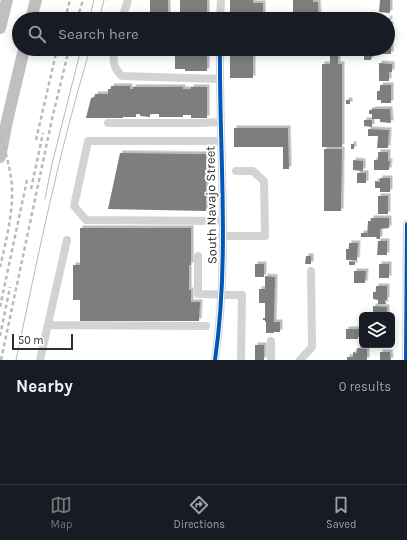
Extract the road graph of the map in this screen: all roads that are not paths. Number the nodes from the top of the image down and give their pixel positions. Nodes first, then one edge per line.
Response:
1 (3, 0) edge
2 (7, 0) edge
3 (36, 0) edge
4 (128, 0) edge
5 (220, 0) edge
6 (33, 12) edge
7 (124, 12) edge
8 (220, 12) edge
9 (0, 21) edge
10 (0, 28) edge
11 (22, 56) edge
12 (114, 56) edge
13 (220, 56) edge
14 (220, 79) junction
15 (220, 122) junction
16 (108, 123) dead end
17 (220, 142) junction
18 (0, 157) edge
19 (236, 171) dead end
20 (222, 221) junction
21 (407, 224) edge
22 (222, 236) junction
23 (67, 240) dead end
24 (198, 256) dead end
25 (311, 271) dead end
26 (407, 273) edge
27 (221, 294) junction
28 (48, 324) junction
29 (206, 326) dead end
30 (271, 341) dead end
31 (40, 360) edge
32 (215, 360) edge
33 (241, 360) edge
34 (271, 360) edge
35 (300, 360) edge
36 (406, 360) edge

1 - 9 highway
2 - 10 highway
3 - 6 highway
4 - 7 street
5 - 8 street
11 - 18 highway
12 - 14 street
13 - 14 street, South Navajo Street
14 - 15 street, South Navajo Street
15 - 16 street
15 - 17 street, South Navajo Street
17 - 20 street, South Navajo Street
17 - 20 street
19 - 22 street
20 - 22 street, South Navajo Street
21 - 26 street
22 - 27 street, South Navajo Street
23 - 28 street
24 - 27 street
25 - 35 street
26 - 36 street
27 - 32 street, South Navajo Street
27 - 33 street
28 - 29 street
28 - 31 street
30 - 34 street

